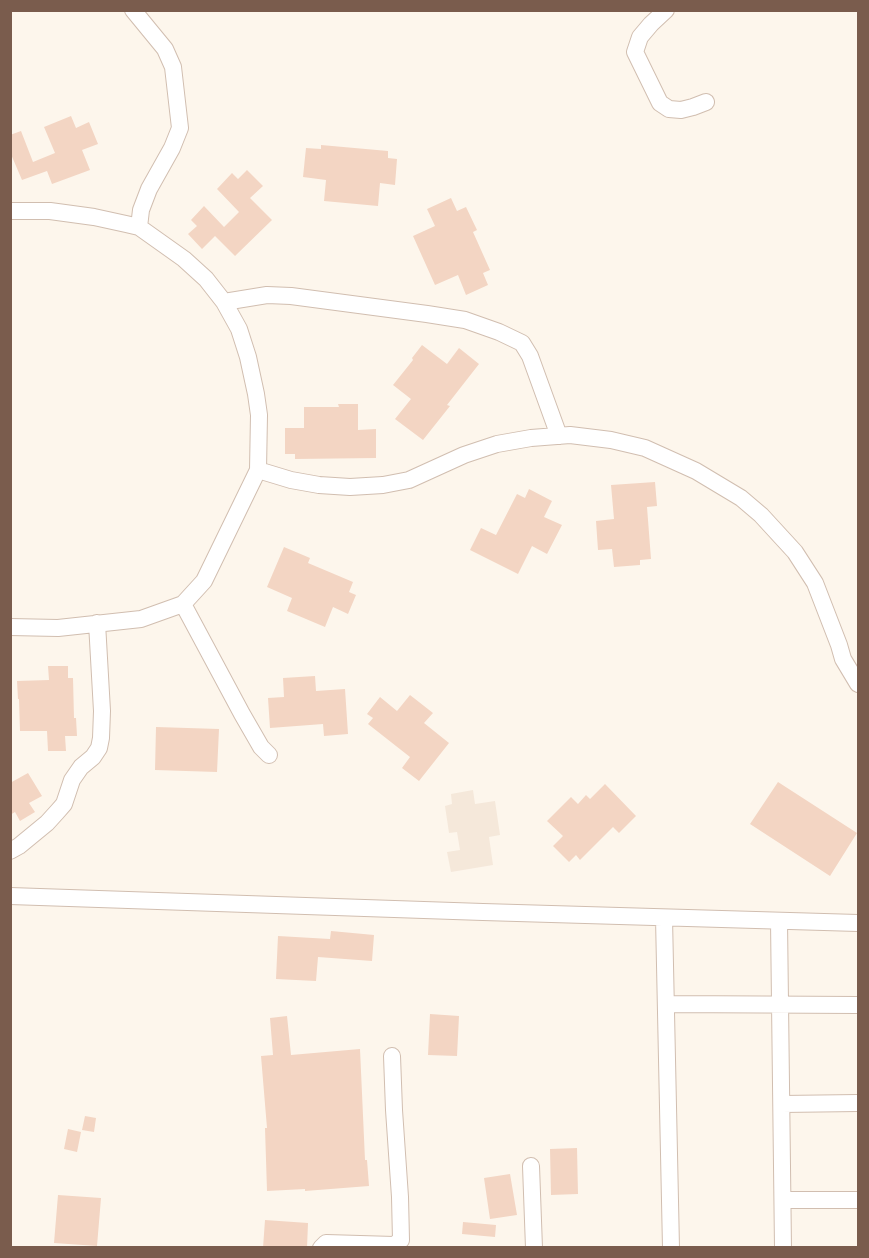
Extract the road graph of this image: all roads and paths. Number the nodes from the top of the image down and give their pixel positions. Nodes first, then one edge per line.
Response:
1 (132, 10) edge
2 (666, 10) edge
3 (706, 102) dead end
4 (10, 211) edge
5 (139, 227) junction
6 (224, 302) junction
7 (559, 436) junction
8 (258, 470) junction
9 (183, 604) junction
10 (96, 624) junction
11 (10, 627) edge
12 (858, 684) edge
13 (269, 755) dead end
14 (10, 851) edge
15 (10, 896) edge
16 (664, 918) junction
17 (779, 921) junction
18 (858, 923) edge
19 (666, 1004) junction
20 (858, 1005) edge
21 (781, 1006) junction
22 (392, 1056) dead end
23 (858, 1103) edge
24 (782, 1104) junction
25 (531, 1166) dead end
26 (783, 1200) junction
27 (858, 1200) edge
28 (321, 1248) edge
29 (534, 1248) edge
30 (671, 1248) edge
31 (783, 1248) edge

1 - 5 street
2 - 3 street
4 - 5 street
5 - 6 street
6 - 7 street
6 - 8 street
7 - 8 street
7 - 12 street
8 - 9 street
9 - 10 street
9 - 13 street
10 - 11 street
10 - 14 street
15 - 16 street
16 - 17 street
16 - 19 street
17 - 18 street
17 - 21 street
19 - 21 street
19 - 30 street
20 - 21 street
21 - 24 street
22 - 28 street
23 - 24 street
24 - 26 street
25 - 29 street
26 - 27 street
26 - 31 street

